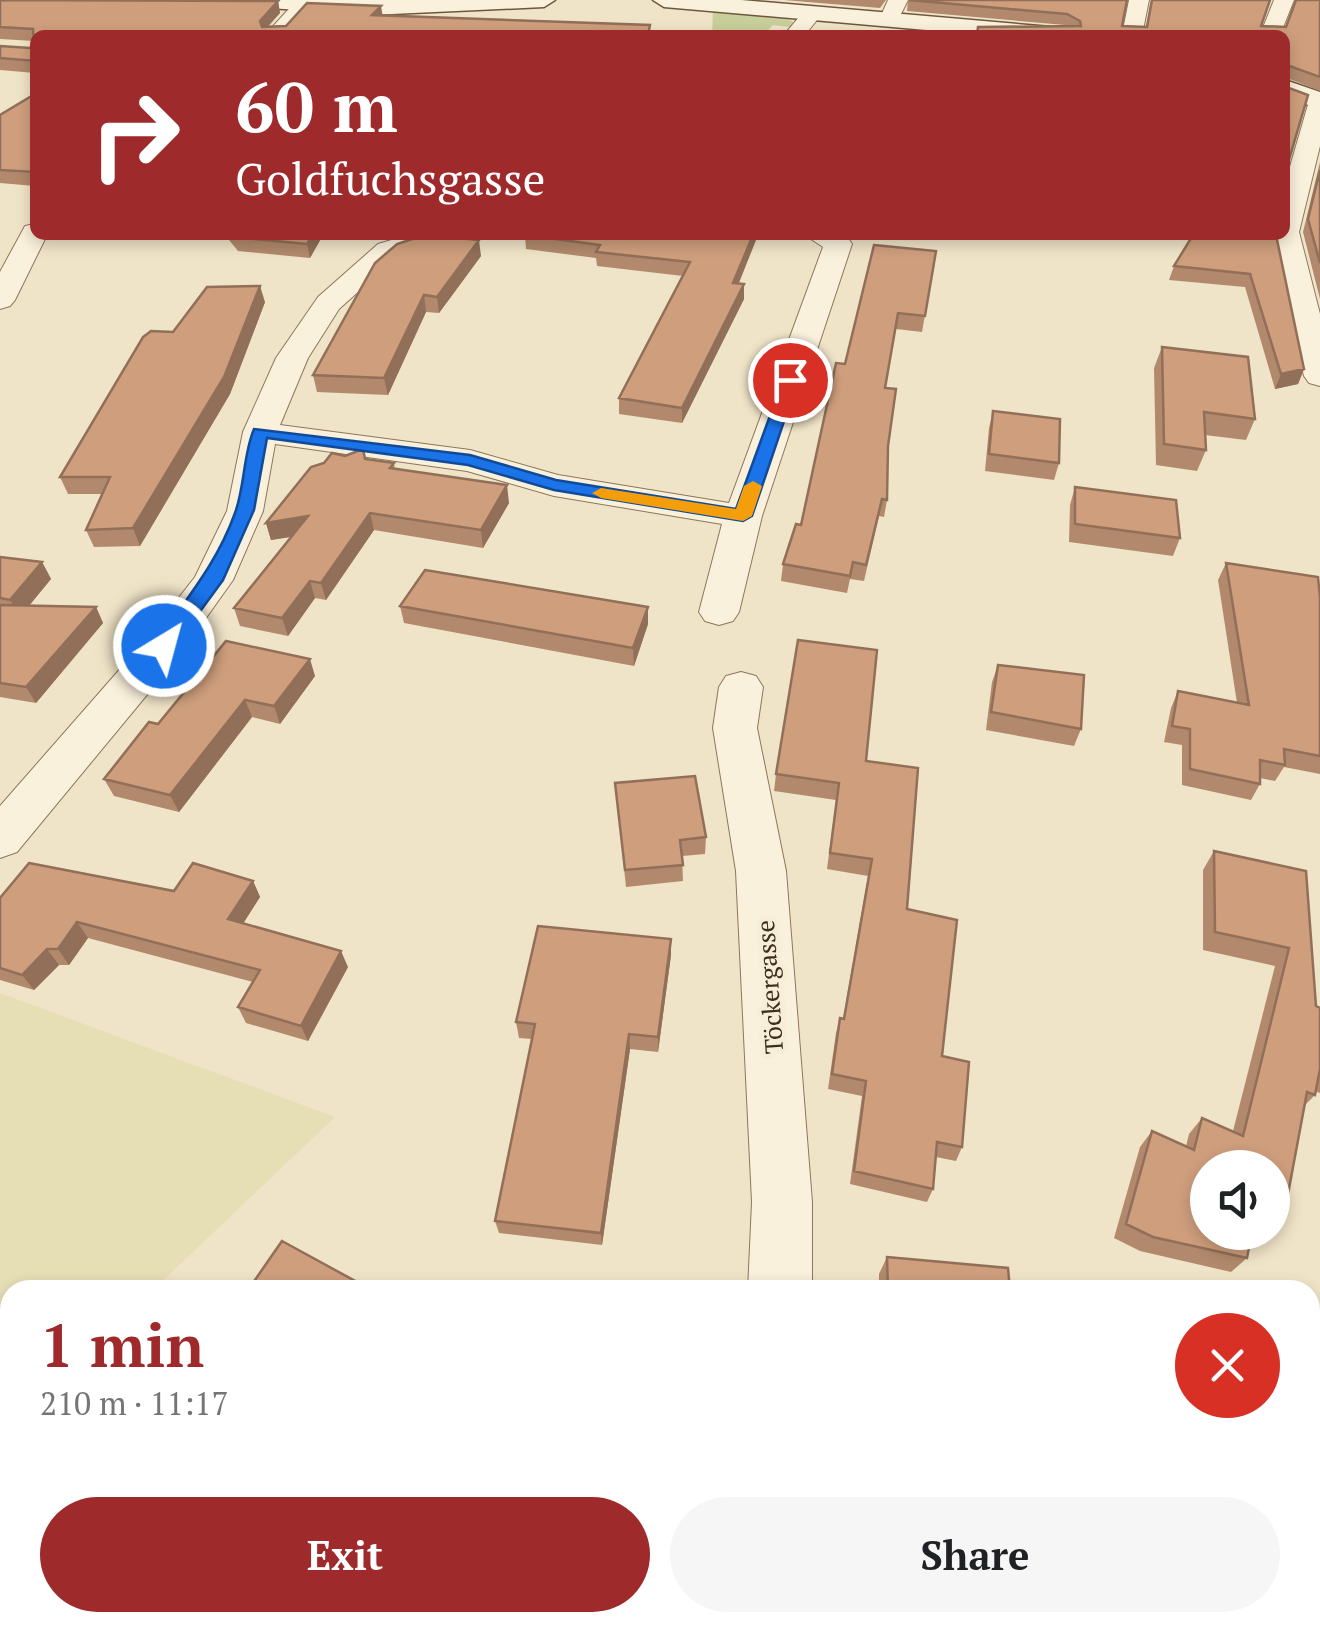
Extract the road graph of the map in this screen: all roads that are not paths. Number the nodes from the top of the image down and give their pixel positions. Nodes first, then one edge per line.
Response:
1 (255, 0) edge
2 (544, 0) edge
3 (664, 0) edge
4 (1140, 0) edge
5 (1284, 0) edge
6 (304, 4) junction
7 (893, 10) edge
8 (810, 15) junction
9 (280, 30) edge
10 (798, 30) edge
11 (1029, 30) edge
12 (1133, 30) edge
13 (1273, 30) edge
14 (1290, 90) edge
15 (1320, 101) edge
16 (1290, 217) edge
17 (29, 222) edge
18 (420, 240) edge
19 (830, 240) edge
20 (1288, 240) edge
21 (0, 300) edge
22 (1320, 376) edge
23 (260, 432) junction
24 (743, 516) junction
25 (719, 612) dead end
26 (741, 687) dead end
27 (0, 839) edge
28 (780, 1280) edge

1 - 6 main road
2 - 6 main road
3 - 8 main road
4 - 12 street
5 - 13 street
6 - 9 street
7 - 8 main road
7 - 11 main road
8 - 10 street
14 - 15 main road
15 - 16 street
17 - 21 street
18 - 23 street
19 - 24 street
20 - 22 street
23 - 24 street
23 - 27 street
24 - 25 street
26 - 28 street, Töckergasse

